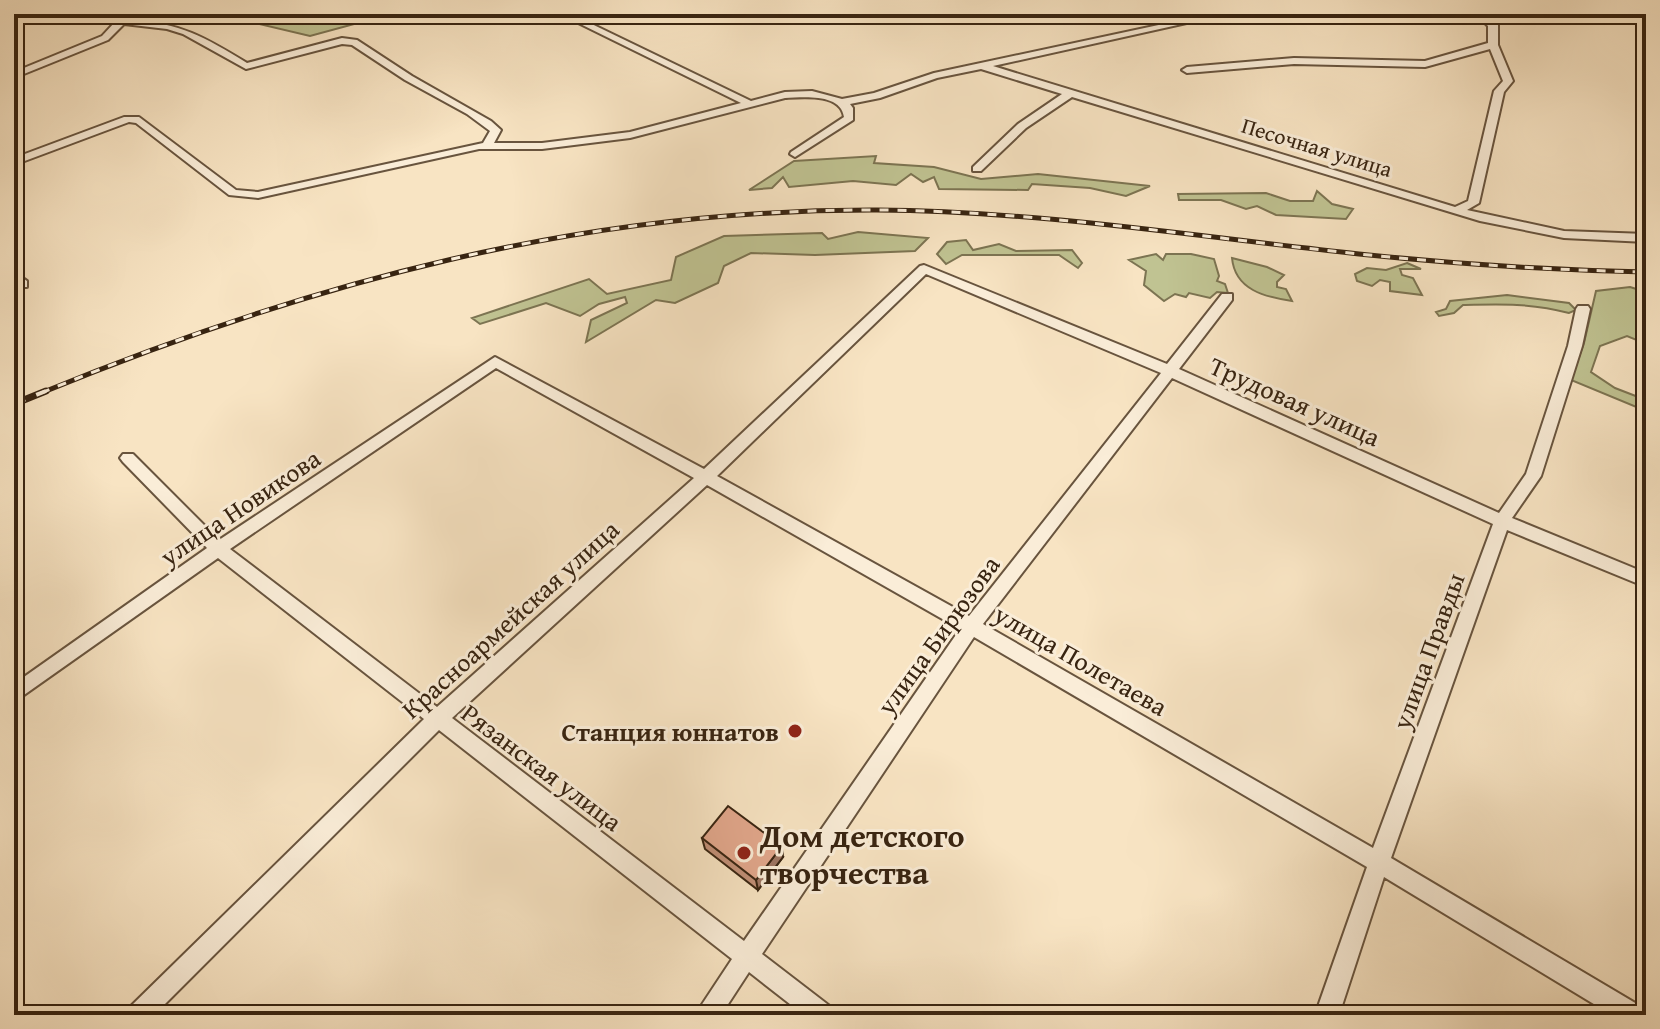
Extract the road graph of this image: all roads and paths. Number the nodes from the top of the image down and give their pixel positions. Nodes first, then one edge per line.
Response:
1 (90, 14) edge
2 (130, 14) edge
3 (564, 14) edge
4 (1223, 14) edge
5 (1481, 15) edge
6 (1562, 21) dead end
7 (121, 23) junction
8 (1493, 45) junction
9 (982, 66) junction
10 (1187, 70) dead end
11 (14, 75) edge
12 (1070, 93) junction
13 (842, 102) junction
14 (748, 103) junction
15 (486, 147) junction
16 (795, 154) dead end
17 (14, 162) edge
18 (977, 169) dead end
19 (1456, 211) junction
20 (1646, 238) edge
21 (924, 269) joint
22 (1227, 297) dead end
23 (1583, 309) dead end
24 (495, 362) joint
25 (1170, 371) junction
26 (128, 458) dead end
27 (707, 476) junction
28 (1502, 521) junction
29 (218, 549) junction
30 (1646, 580) edge
31 (971, 627) junction
32 (14, 694) edge
33 (437, 719) junction
34 (1379, 861) junction
35 (747, 957) junction
36 (138, 1015) edge
37 (707, 1015) edge
38 (823, 1015) edge
39 (1327, 1015) edge
40 (1634, 1015) edge

1 - 7 street
2 - 7 street
3 - 14 street
4 - 9 street
5 - 6 street
5 - 8 street
7 - 11 street
7 - 15 street
8 - 10 street
8 - 19 street
9 - 12 street, Песочная улица
9 - 13 street
12 - 18 street
12 - 19 street, Песочная улица
13 - 14 street
13 - 16 street
14 - 15 street
15 - 17 street
19 - 20 street, Песочная улица
21 - 25 street, Трудовая улица
21 - 27 street, Красноармейская улица
22 - 25 street, улица Бирюзова
23 - 28 street, улица Правды
24 - 27 street, улица Полетаева
24 - 29 street, улица Новикова
25 - 28 street, Трудовая улица
25 - 31 street, улица Бирюзова
26 - 29 street, Рязанская улица
27 - 31 street, улица Полетаева
27 - 33 street, Красноармейская улица
28 - 30 street, Трудовая улица
28 - 34 street, улица Правды
29 - 32 street, улица Новикова
29 - 33 street, Рязанская улица
31 - 34 street, улица Полетаева
31 - 35 street, улица Бирюзова
33 - 35 street, Рязанская улица
33 - 36 street, Красноармейская улица
34 - 39 street, улица Правды
34 - 40 street, улица Полетаева
35 - 37 street, улица Бирюзова
35 - 38 street, Рязанская улица

